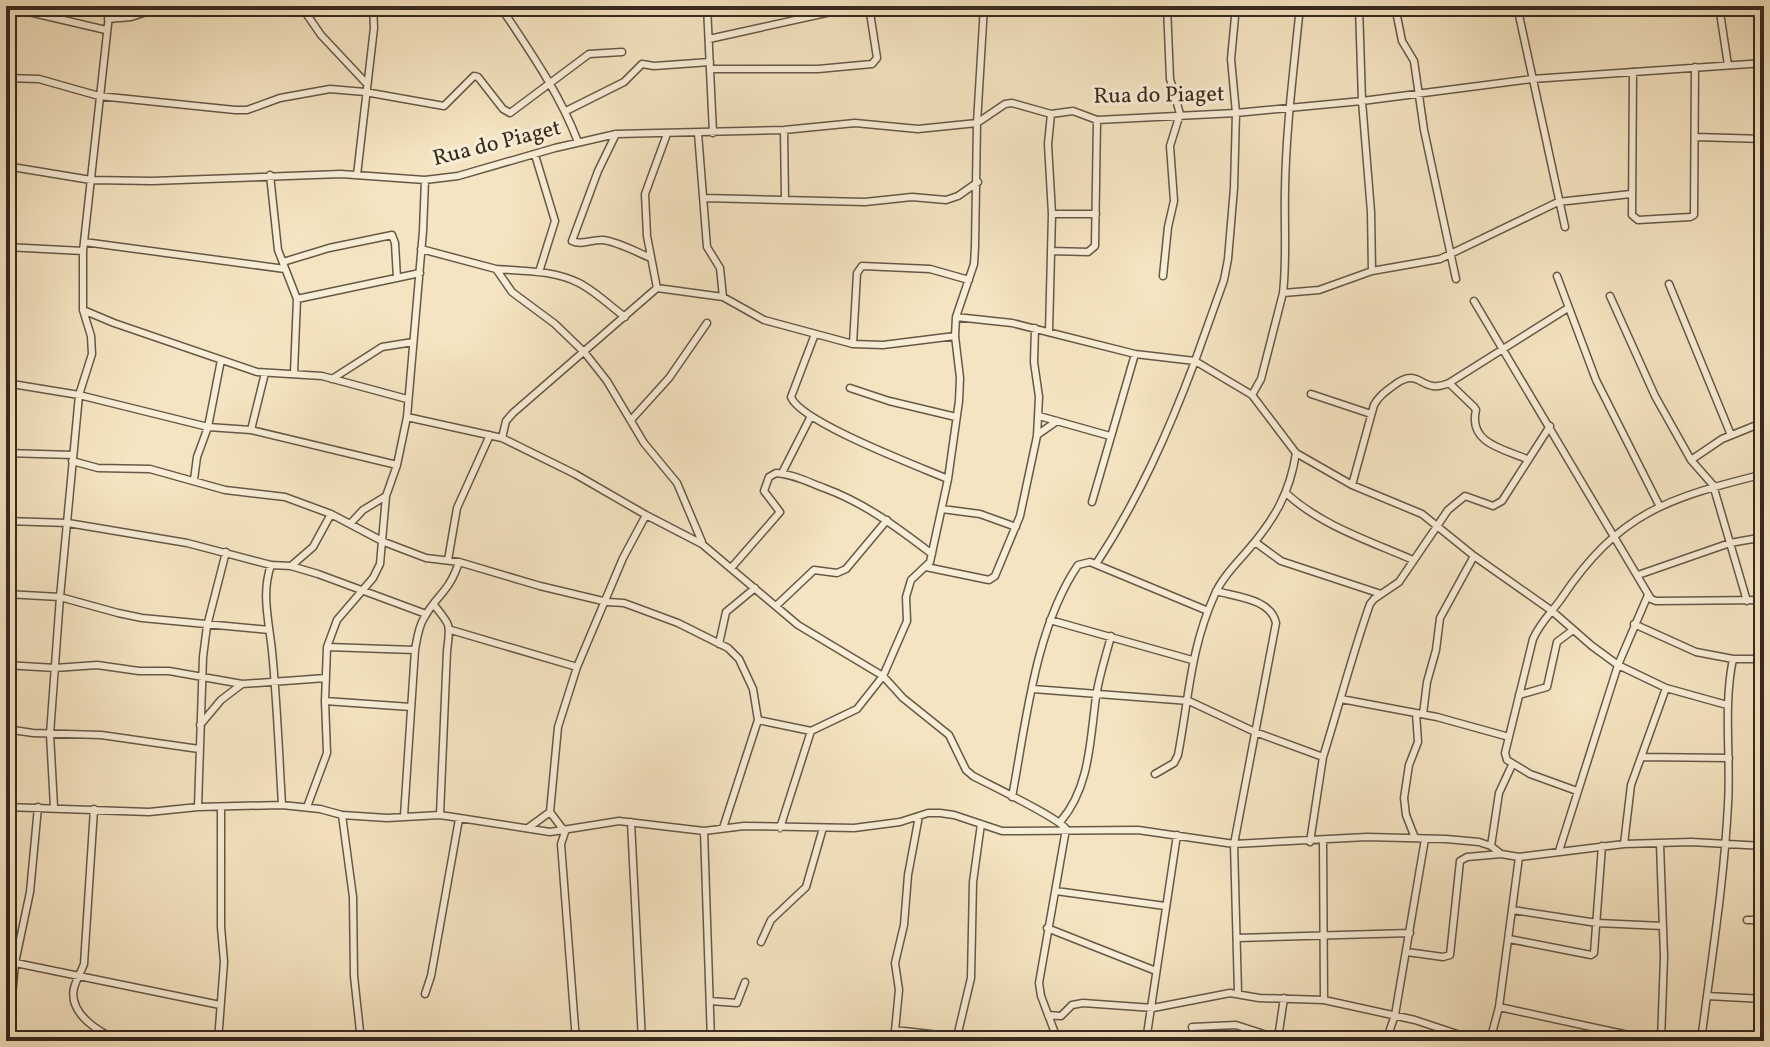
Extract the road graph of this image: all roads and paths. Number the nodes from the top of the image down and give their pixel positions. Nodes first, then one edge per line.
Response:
1 (110, 6) edge
2 (165, 6) edge
3 (301, 6) edge
4 (373, 6) edge
5 (500, 6) edge
6 (707, 6) edge
7 (858, 6) edge
8 (869, 6) edge
9 (984, 6) edge
10 (1167, 6) edge
11 (1236, 6) edge
12 (1300, 6) edge
13 (1359, 6) edge
14 (1395, 6) edge
15 (1517, 6) edge
16 (1666, 6) edge
17 (1719, 6) edge
18 (1646, 7) edge
19 (6, 10) edge
20 (108, 19) junction
21 (106, 30) junction
22 (709, 39) junction
23 (622, 52) dead end
24 (1764, 63) edge
25 (1728, 65) junction
26 (710, 66) junction
27 (1695, 67) junction
28 (1633, 72) junction
29 (6, 78) edge
30 (1532, 79) junction
31 (366, 83) junction
32 (552, 85) junction
33 (365, 92) junction
34 (1419, 92) junction
35 (99, 96) junction
36 (1362, 101) junction
37 (1290, 108) junction
38 (566, 111) junction
39 (1236, 113) junction
40 (1051, 114) junction
41 (1180, 114) junction
42 (1097, 120) junction
43 (977, 123) junction
44 (784, 130) junction
45 (698, 133) junction
46 (713, 133) junction
47 (616, 134) junction
48 (667, 134) junction
49 (1695, 137) junction
50 (1764, 139) edge
51 (578, 142) junction
52 (535, 155) junction
53 (6, 166) edge
54 (270, 175) junction
55 (357, 175) junction
56 (91, 180) junction
57 (425, 180) junction
58 (978, 182) junction
59 (1631, 194) junction
60 (704, 198) junction
61 (785, 200) junction
62 (1558, 202) junction
63 (1052, 214) junction
64 (1096, 214) junction
65 (1565, 227) dead end
66 (84, 246) junction
67 (6, 247) edge
68 (421, 249) junction
69 (1051, 251) junction
70 (1450, 253) junction
71 (651, 258) junction
72 (284, 265) junction
73 (496, 269) junction
74 (1372, 271) junction
75 (539, 272) junction
76 (420, 273) junction
77 (1163, 276) dead end
78 (1557, 276) dead end
79 (397, 278) junction
80 (1456, 279) dead end
81 (969, 280) junction
82 (1669, 284) dead end
83 (657, 288) junction
84 (1283, 293) junction
85 (1610, 296) dead end
86 (723, 297) junction
87 (297, 299) junction
88 (1474, 301) dead end
89 (1568, 308) junction
90 (83, 310) junction
91 (625, 317) junction
92 (956, 317) junction
93 (707, 323) dead end
94 (1035, 328) junction
95 (1049, 332) junction
96 (815, 334) junction
97 (955, 336) junction
98 (413, 342) junction
99 (853, 344) junction
100 (1504, 347) junction
101 (585, 353) junction
102 (1135, 354) junction
103 (221, 360) junction
104 (1195, 361) junction
105 (265, 373) junction
106 (294, 373) junction
107 (332, 379) junction
108 (6, 383) edge
109 (1449, 383) junction
110 (850, 388) dead end
111 (1311, 394) dead end
112 (79, 395) junction
113 (1252, 395) junction
114 (407, 399) junction
115 (1371, 414) junction
116 (811, 416) junction
117 (1039, 416) junction
118 (407, 417) junction
119 (956, 417) junction
120 (631, 420) junction
121 (1057, 421) junction
122 (1764, 422) edge
123 (1550, 426) junction
124 (208, 427) junction
125 (251, 430) junction
126 (490, 435) junction
127 (1731, 435) junction
128 (1037, 436) junction
129 (1110, 436) junction
130 (502, 438) junction
131 (6, 453) edge
132 (1296, 453) junction
133 (72, 458) junction
134 (1527, 459) junction
135 (1691, 460) junction
136 (397, 465) junction
137 (782, 473) junction
138 (1764, 474) edge
139 (948, 479) junction
140 (194, 480) junction
141 (1352, 485) junction
142 (1713, 485) junction
143 (1287, 494) junction
144 (386, 496) junction
145 (1092, 502) dead end
146 (1659, 505) junction
147 (942, 509) junction
148 (331, 514) junction
149 (646, 515) junction
150 (887, 520) junction
151 (6, 521) edge
152 (68, 523) junction
153 (350, 524) junction
154 (1438, 525) junction
155 (1016, 527) junction
156 (1614, 535) junction
157 (1764, 537) edge
158 (384, 542) junction
159 (1255, 542) junction
160 (1730, 543) junction
161 (702, 544) junction
162 (226, 552) junction
163 (932, 554) junction
164 (1474, 556) junction
165 (448, 560) junction
166 (1413, 560) junction
167 (459, 562) junction
168 (1096, 564) junction
169 (271, 565) junction
170 (291, 566) junction
171 (732, 567) junction
172 (926, 567) junction
173 (1638, 575) junction
174 (755, 588) junction
175 (363, 589) junction
176 (1216, 591) junction
177 (6, 594) edge
178 (1381, 594) junction
179 (1648, 595) junction
180 (60, 597) junction
181 (1764, 600) edge
182 (1747, 601) junction
183 (607, 602) junction
184 (434, 605) junction
185 (776, 606) junction
186 (1208, 611) junction
187 (1552, 611) junction
188 (426, 614) junction
189 (1050, 620) junction
190 (1634, 624) junction
191 (207, 626) junction
192 (269, 630) junction
193 (451, 630) junction
194 (1573, 630) junction
195 (1111, 636) junction
196 (719, 644) junction
197 (327, 647) junction
198 (415, 650) junction
199 (1733, 659) junction
200 (1764, 659) edge
201 (1192, 660) junction
202 (6, 665) edge
203 (1618, 665) junction
204 (577, 667) junction
205 (55, 668) junction
206 (883, 676) junction
207 (202, 677) junction
208 (326, 678) junction
209 (274, 680) junction
210 (242, 684) junction
211 (1666, 688) junction
212 (1033, 689) junction
213 (1097, 693) junction
214 (1519, 695) junction
215 (1341, 699) junction
216 (325, 701) junction
217 (1189, 701) junction
218 (1727, 705) junction
219 (411, 707) junction
220 (1419, 714) junction
221 (758, 720) junction
222 (200, 725) junction
223 (6, 729) edge
224 (811, 731) junction
225 (1255, 732) junction
226 (50, 734) junction
227 (1509, 737) junction
228 (199, 749) junction
229 (1323, 757) junction
230 (1642, 757) junction
231 (1729, 758) junction
232 (1512, 765) junction
233 (1155, 774) dead end
234 (1577, 791) junction
235 (1012, 797) junction
236 (282, 805) junction
237 (6, 807) edge
238 (38, 807) junction
239 (54, 807) junction
240 (198, 807) junction
241 (221, 807) junction
242 (307, 807) junction
243 (94, 809) junction
244 (550, 812) junction
245 (342, 815) junction
246 (440, 815) junction
247 (404, 816) junction
248 (919, 816) junction
249 (459, 819) junction
250 (1061, 821) junction
251 (631, 822) junction
252 (981, 824) junction
253 (528, 828) junction
254 (723, 828) junction
255 (780, 828) junction
256 (823, 828) junction
257 (1066, 829) junction
258 (704, 831) junction
259 (550, 832) junction
260 (565, 832) junction
261 (1177, 835) junction
262 (1415, 838) junction
263 (1425, 839) junction
264 (1323, 841) junction
265 (1310, 842) junction
266 (561, 844) junction
267 (1234, 844) junction
268 (1624, 844) junction
269 (1660, 844) junction
270 (1726, 844) junction
271 (1491, 846) junction
272 (1602, 846) junction
273 (1764, 846) edge
274 (1559, 851) junction
275 (1501, 854) junction
276 (1519, 857) junction
277 (1056, 891) junction
278 (1165, 906) junction
279 (1513, 910) junction
280 (1747, 920) dead end
281 (1764, 920) edge
282 (1597, 923) junction
283 (1663, 926) junction
284 (1047, 928) junction
285 (1410, 933) junction
286 (1324, 934) junction
287 (1237, 938) junction
288 (1509, 939) junction
289 (761, 942) dead end
290 (1407, 952) junction
291 (6, 961) edge
292 (15, 963) junction
293 (1156, 971) junction
294 (79, 976) junction
295 (745, 982) dead end
296 (1238, 993) junction
297 (425, 994) dead end
298 (1707, 996) junction
299 (1284, 998) junction
300 (1764, 999) edge
301 (1324, 1000) junction
302 (710, 1001) junction
303 (220, 1005) junction
304 (1499, 1007) junction
305 (1153, 1008) junction
306 (1048, 1015) junction
307 (1395, 1015) junction
308 (8, 1026) edge
309 (1192, 1027) dead end
310 (895, 1030) junction
311 (956, 1039) edge
312 (1282, 1040) edge
313 (8, 1041) edge
314 (120, 1041) edge
315 (218, 1041) edge
316 (361, 1041) edge
317 (576, 1041) edge
318 (642, 1041) edge
319 (711, 1041) edge
320 (894, 1041) edge
321 (1058, 1041) edge
322 (1146, 1041) edge
323 (1386, 1041) edge
324 (1478, 1041) edge
325 (1490, 1041) edge
326 (1659, 1041) edge
327 (1701, 1041) edge

1 - 20 street
2 - 20 street
3 - 31 street
4 - 31 street
5 - 32 street
6 - 22 street
7 - 22 street
8 - 26 street
9 - 43 street
10 - 41 street
11 - 39 street
12 - 37 street
13 - 36 street
14 - 34 street
15 - 30 street
16 - 18 street
17 - 25 street
19 - 21 street
20 - 21 street
21 - 35 street
22 - 26 street
23 - 32 street
24 - 25 street, Rua do Piaget
25 - 27 street, Rua do Piaget
26 - 38 street
26 - 46 street
27 - 28 street, Rua do Piaget
27 - 49 street
28 - 30 street, Rua do Piaget
28 - 59 street
29 - 35 street
30 - 34 street, Rua do Piaget
30 - 62 street
31 - 33 street
32 - 33 street
32 - 38 street
33 - 35 street
33 - 55 street
34 - 36 street, Rua do Piaget
34 - 70 street
35 - 56 street
36 - 37 street, Rua do Piaget
36 - 74 street
37 - 39 street, Rua do Piaget
37 - 84 street
38 - 51 street
39 - 41 street, Rua do Piaget
39 - 104 street
40 - 42 street, Rua do Piaget
40 - 43 street, Rua do Piaget
40 - 63 street
41 - 42 street, Rua do Piaget
41 - 77 street
42 - 64 street
43 - 44 street, Rua do Piaget
43 - 58 street
44 - 46 street, Rua do Piaget
44 - 61 street
45 - 46 street, Rua do Piaget
45 - 48 street, Rua do Piaget
45 - 60 street
47 - 48 street, Rua do Piaget
47 - 51 street, Rua do Piaget
47 - 71 street
48 - 71 street
49 - 50 street
49 - 59 street
51 - 52 street, Rua do Piaget
52 - 57 street, Rua do Piaget
52 - 75 street
53 - 56 street, Rua do Piaget
54 - 55 street, Rua do Piaget
54 - 56 street, Rua do Piaget
54 - 72 street
55 - 57 street, Rua do Piaget
56 - 66 street
57 - 68 street
58 - 61 street
58 - 81 street
59 - 62 street
60 - 61 street
60 - 86 street
62 - 65 street
62 - 70 street
63 - 64 street
63 - 69 street
64 - 69 street
66 - 67 street
66 - 72 street
66 - 90 street
68 - 73 street
68 - 76 street
69 - 95 street
70 - 74 street
70 - 80 street
71 - 83 street
72 - 79 street
72 - 87 street
73 - 75 street
73 - 101 street
74 - 84 street
75 - 91 street
76 - 79 street
76 - 98 street
78 - 89 street
79 - 87 street
81 - 92 street
81 - 99 street
82 - 127 street
83 - 86 street
83 - 91 street
84 - 113 street
85 - 135 street
86 - 96 street
87 - 106 street
88 - 100 street
89 - 100 street
89 - 146 street
90 - 103 street
90 - 112 street
91 - 101 street
92 - 94 street
92 - 97 street
93 - 120 street
94 - 95 street
94 - 117 street
95 - 102 street
96 - 99 street
96 - 116 street
97 - 99 street
97 - 119 street
98 - 107 street
98 - 114 street
100 - 109 street
100 - 123 street
101 - 120 street
101 - 130 street
102 - 104 street
102 - 129 street
103 - 105 street
103 - 124 street
104 - 113 street
104 - 168 street
105 - 106 street
105 - 125 street
106 - 107 street
107 - 114 street
108 - 112 street
109 - 115 street
109 - 134 street
110 - 119 street
111 - 115 street
112 - 124 street
112 - 133 street
113 - 132 street
114 - 118 street
115 - 141 street
116 - 137 street
116 - 139 street
117 - 121 street
117 - 128 street
118 - 126 street
118 - 136 street
119 - 139 street
120 - 161 street
121 - 128 street
121 - 129 street
122 - 127 street
123 - 134 street
123 - 156 street
124 - 125 street
124 - 140 street
125 - 136 street
126 - 130 street
126 - 165 street
127 - 135 street
128 - 155 street
129 - 145 street
130 - 149 street
131 - 133 street
132 - 141 street
132 - 143 street
133 - 140 street
133 - 152 street
134 - 154 street
135 - 142 street
136 - 144 street
137 - 150 street
137 - 171 street
138 - 142 street
139 - 147 street
140 - 148 street
141 - 154 street
142 - 146 street
142 - 160 street
143 - 159 street
143 - 166 street
144 - 153 street
144 - 158 street
146 - 156 street
147 - 155 street
147 - 163 street
148 - 153 street
148 - 170 street
149 - 161 street
149 - 183 street
150 - 163 street
150 - 185 street
151 - 152 street
152 - 162 street
152 - 180 street
153 - 158 street
154 - 164 street
154 - 166 street
155 - 172 street
156 - 173 street
156 - 187 street
157 - 160 street
158 - 165 street
158 - 175 street
159 - 176 street
159 - 178 street
160 - 173 street
160 - 182 street
161 - 171 street
162 - 169 street
162 - 191 street
163 - 172 street
164 - 187 street
164 - 220 street
165 - 167 street
166 - 178 street
167 - 183 street
167 - 184 street
168 - 186 street
168 - 189 street
169 - 170 street
169 - 192 street
170 - 175 street
171 - 174 street
172 - 206 street
173 - 179 street
174 - 185 street
174 - 196 street
175 - 188 street
175 - 197 street
176 - 186 street
176 - 225 street
177 - 180 street
178 - 215 street
179 - 182 street
179 - 190 street
180 - 191 street
180 - 205 street
181 - 182 street
183 - 196 street
183 - 204 street
184 - 188 street
184 - 193 street
185 - 206 street
186 - 201 street
187 - 194 street
187 - 214 street
188 - 198 street
189 - 195 street
189 - 212 street
190 - 199 street
190 - 203 street
191 - 192 street
191 - 207 street
192 - 209 street
193 - 204 street
193 - 246 street
194 - 203 street
194 - 214 street
195 - 201 street
195 - 213 street
196 - 221 street
197 - 198 street
197 - 208 street
198 - 219 street
199 - 200 street
199 - 218 street
201 - 217 street
202 - 205 street
203 - 211 street
203 - 234 street
204 - 244 street
205 - 207 street
205 - 226 street
206 - 224 street
206 - 235 street
207 - 210 street
207 - 222 street
208 - 209 street
208 - 216 street
209 - 210 street
209 - 236 street
210 - 222 street
211 - 218 street
211 - 230 street
212 - 213 street
212 - 235 street
213 - 217 street
213 - 250 street
214 - 227 street
215 - 220 street
215 - 229 street
216 - 219 street
216 - 242 street
217 - 225 street
217 - 233 street
218 - 231 street
219 - 247 street
220 - 227 street
220 - 262 street
221 - 224 street
221 - 254 street
222 - 228 street
223 - 226 street
224 - 255 street
225 - 229 street
225 - 267 street
226 - 228 street
226 - 239 street
227 - 232 street
228 - 240 street
229 - 265 street
230 - 231 street
230 - 268 street
231 - 270 street
232 - 234 street
232 - 271 street
234 - 274 street
235 - 250 street
236 - 241 street
236 - 242 street
237 - 238 street
238 - 239 street
238 - 292 street
239 - 243 street
240 - 241 street
240 - 243 street
241 - 303 street
242 - 245 street
243 - 294 street
244 - 253 street
244 - 260 street
245 - 247 street
245 - 316 street
246 - 247 street
246 - 249 street
248 - 252 street
248 - 256 street
248 - 310 street
249 - 253 street
249 - 297 street
250 - 257 street
251 - 258 street
251 - 260 street
251 - 318 street
252 - 257 street
252 - 311 street
253 - 259 street
254 - 255 street
254 - 258 street
255 - 256 street
256 - 289 street
257 - 261 street
257 - 277 street
258 - 302 street
259 - 260 street
259 - 266 street
260 - 266 street
261 - 267 street
261 - 278 street
262 - 263 street
262 - 264 street
263 - 271 street
263 - 285 street
264 - 265 street
264 - 286 street
265 - 267 street
266 - 317 street
267 - 287 street
268 - 269 street
268 - 272 street
269 - 270 street
269 - 283 street
270 - 273 street
270 - 298 street
271 - 275 street
272 - 274 street
272 - 282 street
274 - 276 street
275 - 276 street
275 - 290 street
276 - 279 street
277 - 278 street
277 - 284 street
278 - 293 street
279 - 282 street
279 - 288 street
280 - 281 street
282 - 283 street
282 - 288 street
283 - 326 street
284 - 293 street
284 - 306 street
285 - 286 street
285 - 290 street
286 - 287 street
286 - 301 street
287 - 296 street
288 - 304 street
290 - 307 street
291 - 292 street
292 - 294 street
292 - 308 street
293 - 305 street
294 - 303 street
294 - 314 street
295 - 302 street
296 - 299 street
296 - 305 street
298 - 300 street
298 - 327 street
299 - 301 street
299 - 312 street
301 - 307 street
302 - 319 street
303 - 315 street
304 - 325 street
304 - 326 street
305 - 306 street
305 - 322 street
306 - 321 street
307 - 323 street
307 - 324 street
308 - 313 street
309 - 312 street
310 - 311 street
310 - 320 street

